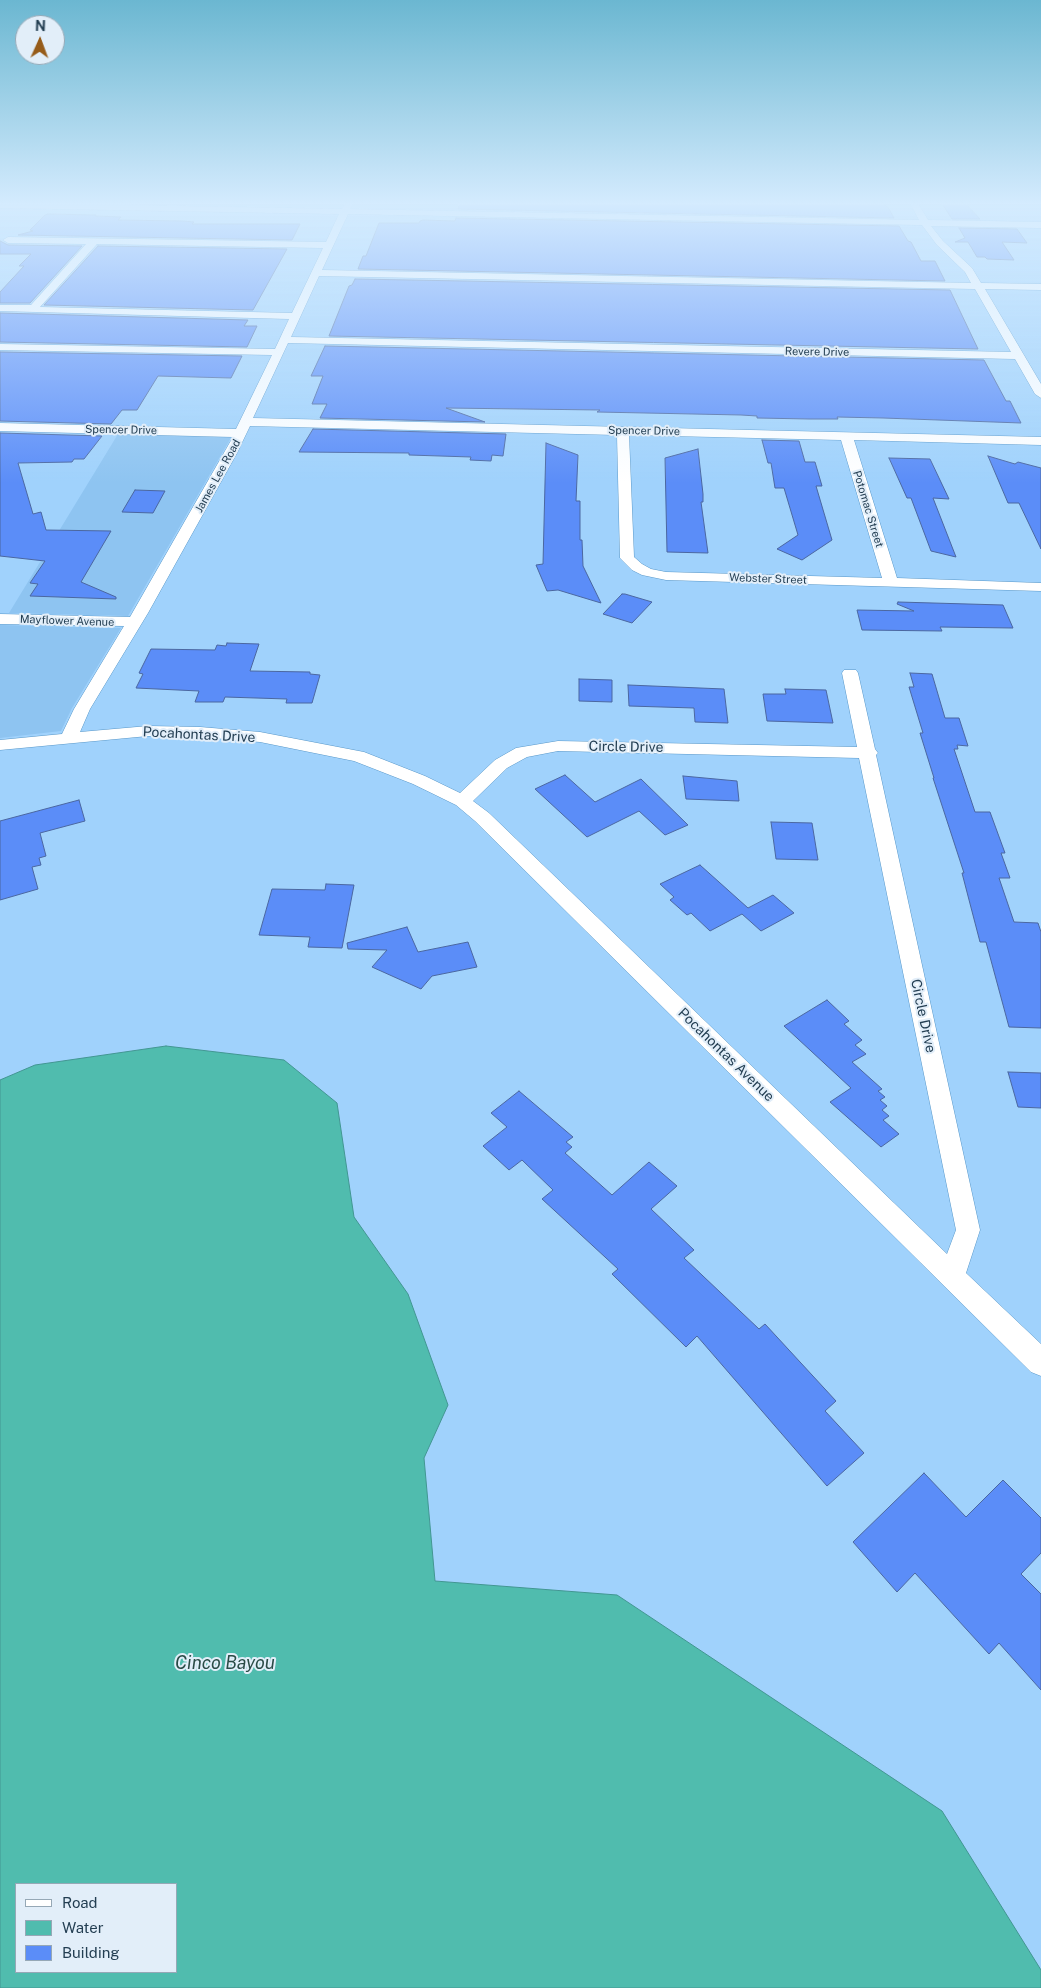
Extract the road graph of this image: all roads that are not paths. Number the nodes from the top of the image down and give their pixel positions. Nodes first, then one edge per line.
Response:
1 (43, 298) edge
2 (306, 298) edge
3 (986, 298) edge
4 (0, 308) edge
5 (34, 308) junction
6 (297, 316) junction
7 (0, 346) edge
8 (283, 346) junction
9 (1019, 356) junction
10 (1041, 394) edge
11 (0, 427) edge
12 (244, 428) junction
13 (623, 431) junction
14 (846, 436) junction
15 (1041, 441) edge
16 (891, 583) junction
17 (1041, 587) edge
18 (0, 619) edge
19 (134, 622) junction
20 (850, 673) dead end
21 (69, 737) junction
22 (0, 745) edge
23 (869, 753) junction
24 (394, 770) joint
25 (462, 801) junction
26 (952, 1277) junction
27 (1041, 1363) edge

1 - 5 street
2 - 6 street, James Lee Road
3 - 9 street
4 - 5 street
5 - 6 street
6 - 8 street, James Lee Road
7 - 8 street, Revere Drive
8 - 9 street, Revere Drive
8 - 12 street, James Lee Road
9 - 10 street
11 - 12 street, Spencer Drive
12 - 13 street, Spencer Drive
12 - 19 street, James Lee Road
13 - 14 street, Spencer Drive
13 - 16 street, Webster Street
14 - 15 street, Spencer Drive
14 - 16 street, Potomac Street
16 - 17 street, Webster Street
18 - 19 street, Mayflower Avenue
19 - 21 street, James Lee Road
20 - 23 street, Circle Drive
21 - 22 street, Pocahontas Drive
21 - 24 street, Pocahontas Drive
23 - 25 street, Circle Drive
23 - 26 street, Circle Drive
24 - 25 street, Pocahontas Avenue
25 - 26 street, Pocahontas Avenue
26 - 27 street, Pocahontas Avenue

